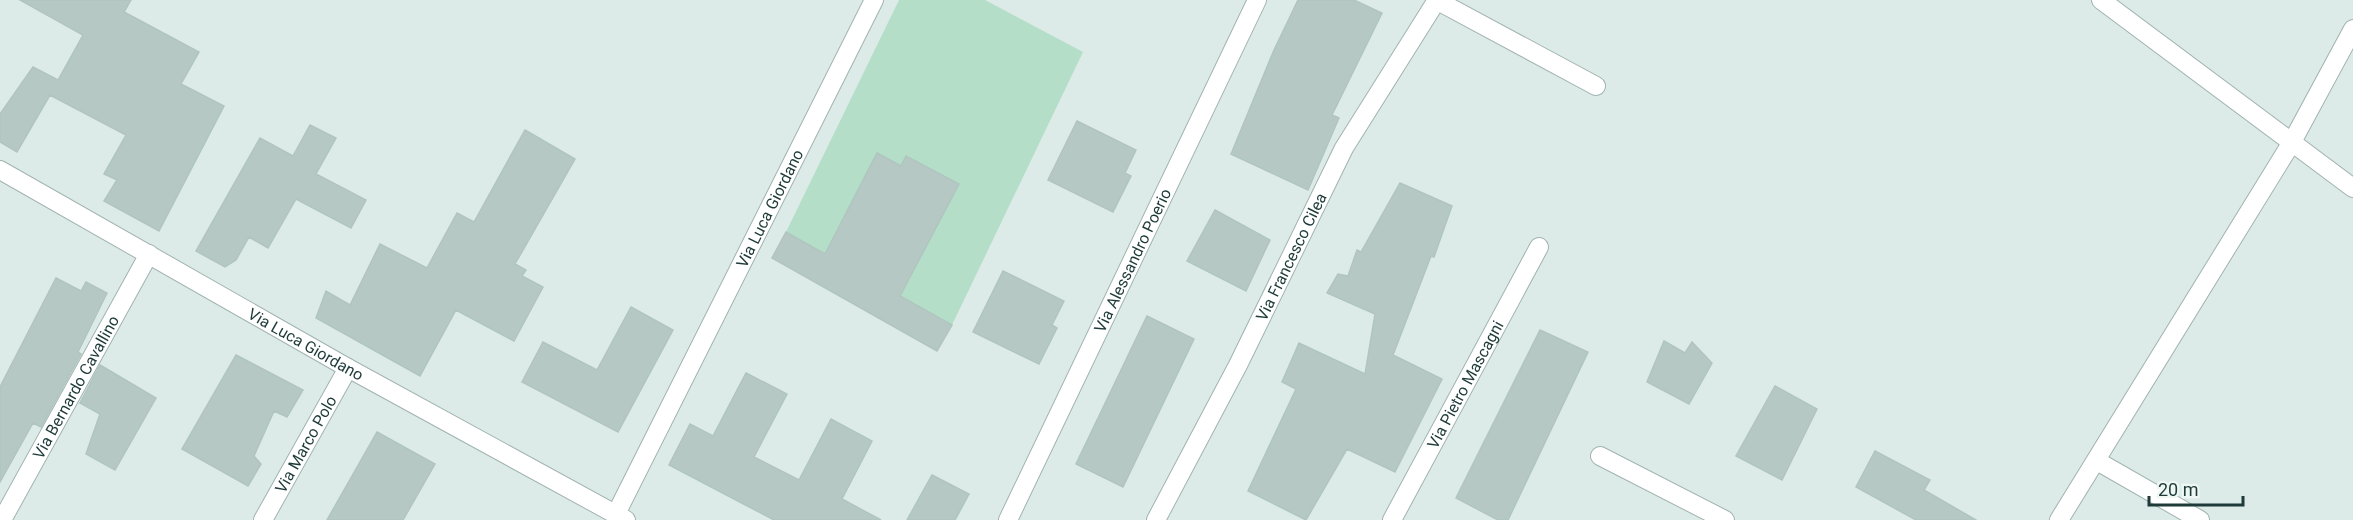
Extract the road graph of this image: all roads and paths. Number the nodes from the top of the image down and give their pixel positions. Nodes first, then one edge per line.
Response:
1 (874, 0) edge
2 (1257, 0) edge
3 (1436, 0) edge
4 (2101, 0) edge
5 (2353, 29) edge
6 (1596, 86) dead end
7 (2292, 142) junction
8 (0, 170) edge
9 (2353, 188) edge
10 (1539, 247) dead end
11 (149, 255) junction
12 (348, 368) junction
13 (1600, 456) dead end
14 (2097, 461) junction
15 (621, 517) edge
16 (2, 520) edge
17 (263, 520) edge
18 (1008, 520) edge
19 (1156, 520) edge
20 (1392, 520) edge
21 (1725, 520) edge
22 (2059, 520) edge
23 (2200, 520) edge

1 - 15 street, Via Luca Giordano
2 - 18 street, Via Alessandro Poerio
3 - 6 street
3 - 19 street, Via Francesco Cilea
4 - 7 street
5 - 7 street
7 - 9 street
7 - 14 street
8 - 11 street, Via Luca Giordano
10 - 20 street, Via Pietro Mascagni
11 - 12 street, Via Luca Giordano
11 - 16 street, Via Bernardo Cavallino
12 - 15 street, Via Luca Giordano
12 - 17 street, Via Marco Polo
13 - 21 street
14 - 22 street
14 - 23 street

